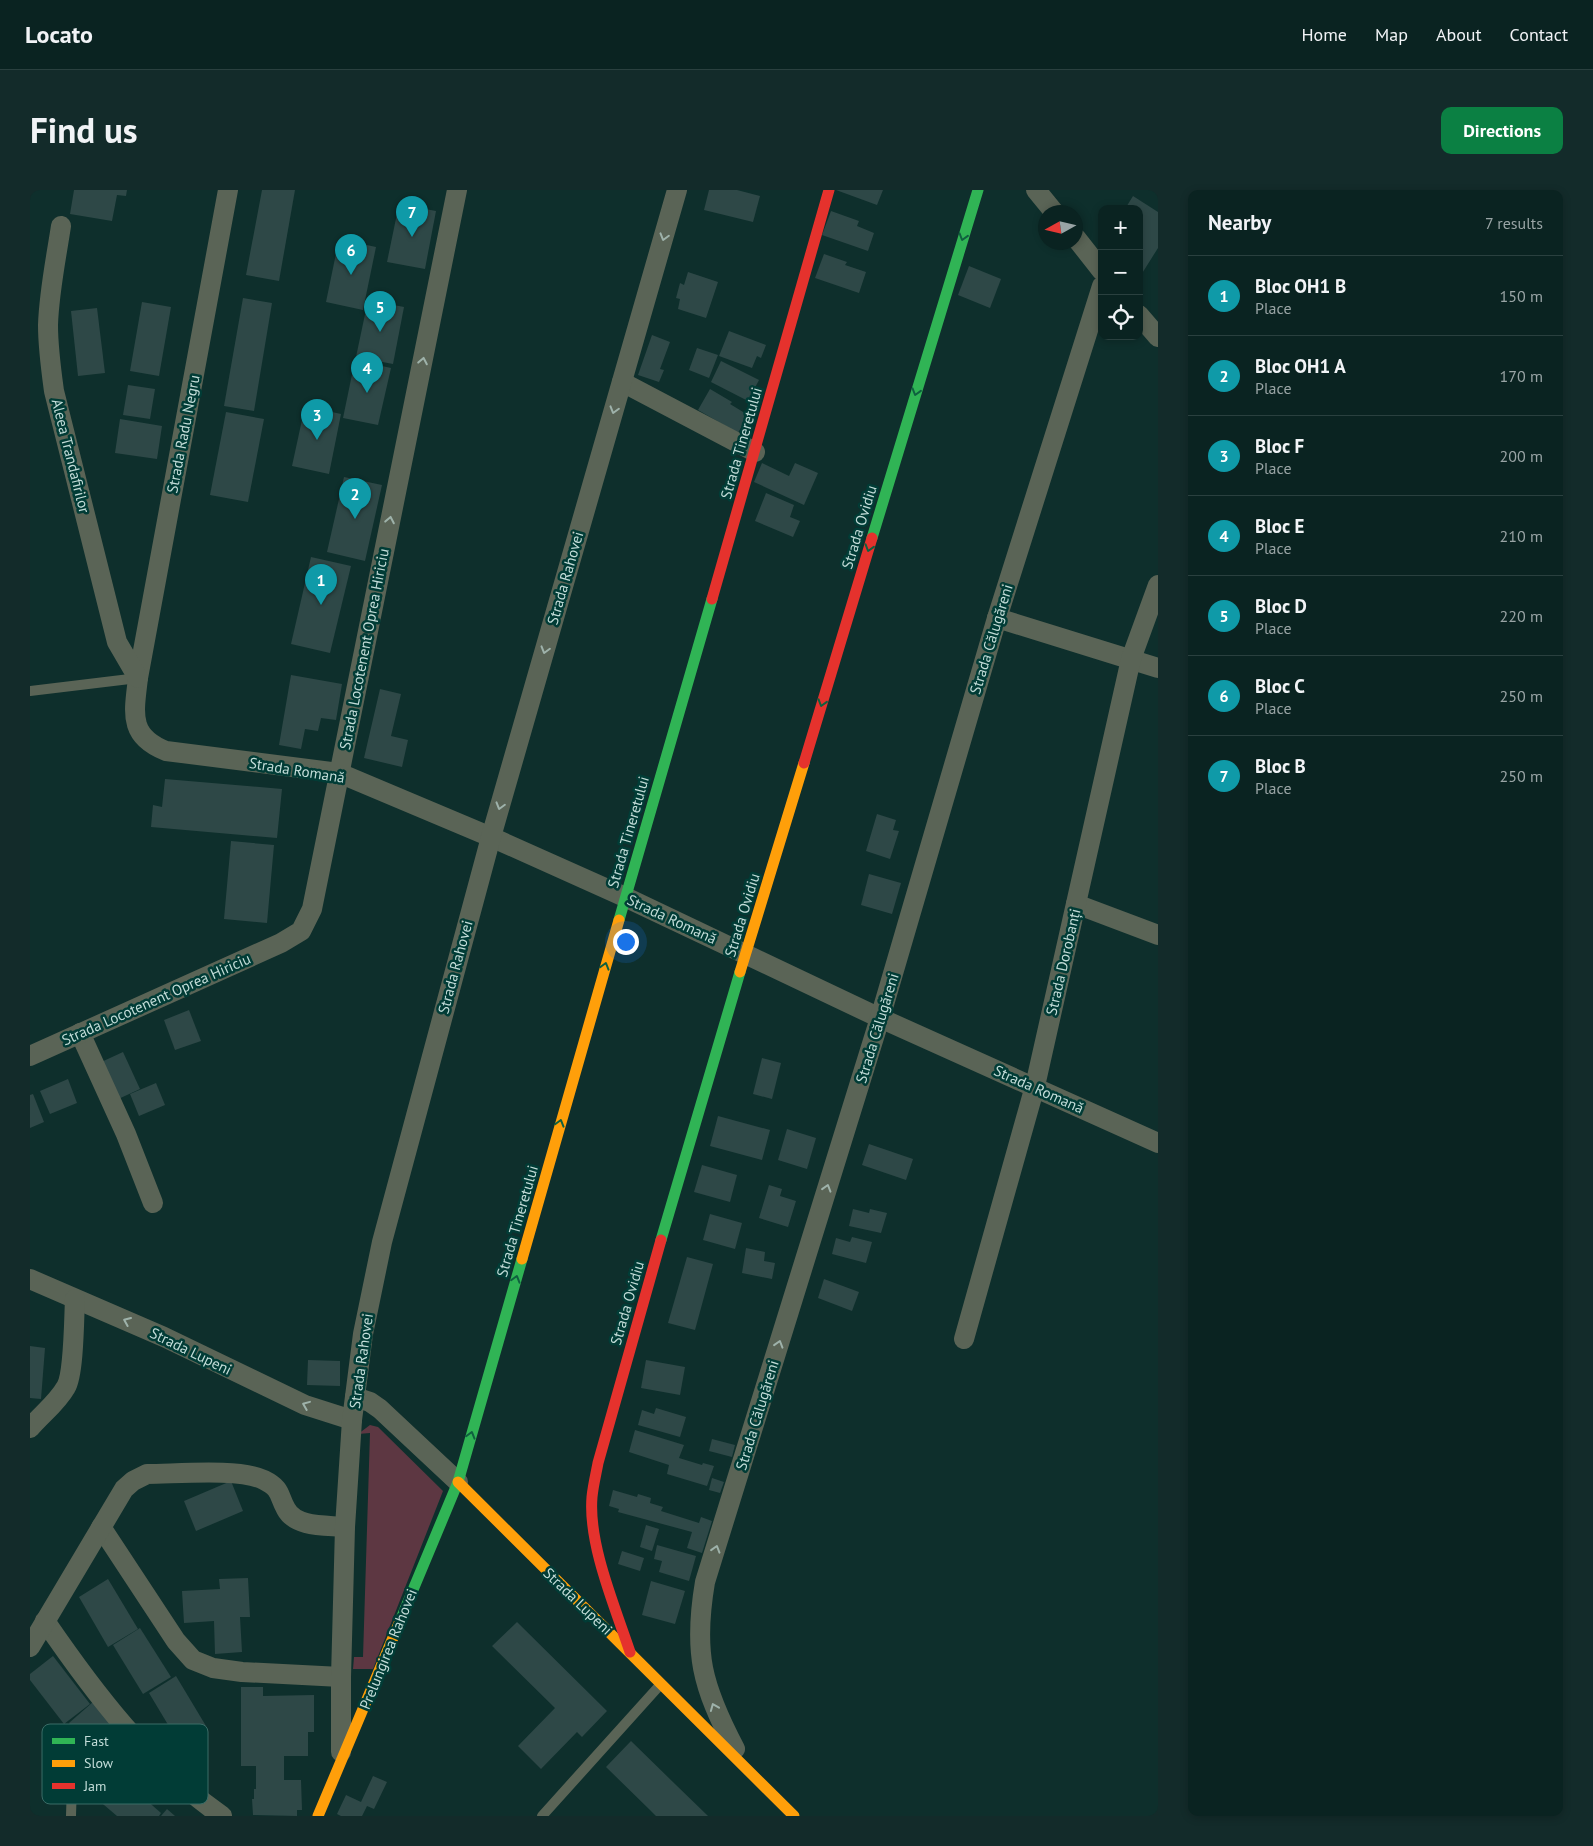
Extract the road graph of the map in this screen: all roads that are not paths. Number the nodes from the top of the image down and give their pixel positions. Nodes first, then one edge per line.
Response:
1 (228, 190) edge
2 (457, 190) edge
3 (678, 190) edge
4 (829, 190) edge
5 (978, 190) edge
6 (1036, 190) edge
7 (1048, 205) edge
8 (61, 226) dead end
9 (1083, 247) edge
10 (1098, 266) edge
11 (1099, 295) edge
12 (1143, 320) edge
13 (1158, 337) edge
14 (622, 382) junction
15 (755, 452) junction
16 (1158, 585) edge
17 (997, 618) junction
18 (1131, 659) junction
19 (1158, 668) edge
20 (138, 678) junction
21 (30, 691) edge
22 (339, 774) junction
23 (491, 836) junction
24 (625, 897) junction
25 (1076, 904) junction
26 (1158, 935) edge
27 (746, 953) junction
28 (880, 1018) junction
29 (80, 1033) junction
30 (30, 1056) edge
31 (1034, 1086) junction
32 (1158, 1143) edge
33 (153, 1203) dead end
34 (30, 1279) edge
35 (75, 1299) junction
36 (964, 1339) dead end
37 (355, 1397) junction
38 (352, 1420) junction
39 (30, 1428) edge
40 (458, 1482) junction
41 (101, 1527) junction
42 (345, 1527) junction
43 (45, 1621) junction
44 (30, 1647) edge
45 (630, 1652) junction
46 (341, 1676) junction
47 (662, 1684) junction
48 (122, 1724) edge
49 (341, 1764) junction
50 (744, 1766) junction
51 (206, 1804) edge
52 (222, 1816) edge
53 (318, 1816) edge
54 (542, 1816) edge
55 (794, 1816) edge

1 - 20 street, Strada Radu Negru
22 -> 2 street, Strada Locotenent Oprea Hiriciu
3 -> 14 street, Strada Rahovei
4 - 15 main road, Strada Tineretului
5 -> 27 main road, Strada Ovidiu
6 - 7 street
8 - 20 street, Aleea Trandafirilor
9 - 10 street
11 - 17 street, Strada Călugăreni
12 - 13 street
14 - 15 street
14 -> 23 street, Strada Rahovei
15 - 24 main road, Strada Tineretului
16 - 18 street, Strada Dorobanți
17 - 18 street
17 - 28 street, Strada Călugăreni
18 - 19 street
18 - 25 street, Strada Dorobanți
20 - 21 lane
20 - 22 street, Strada Romană
22 - 23 street, Strada Romană
22 - 29 street, Strada Locotenent Oprea Hiriciu
23 - 24 street, Strada Romană
23 - 37 street, Strada Rahovei
24 - 27 street, Strada Romană
40 -> 24 main road, Strada Tineretului
25 - 26 street
25 - 31 street, Strada Dorobanți
27 - 28 street, Strada Romană
27 - 45 main road, Strada Ovidiu
28 - 31 street, Strada Romană
50 -> 28 street, Strada Călugăreni
29 - 30 street, Strada Locotenent Oprea Hiriciu
29 - 33 street
31 - 32 street, Strada Romană
31 - 36 street, Strada Dorobanți
34 - 35 street, Strada Lupeni
38 -> 35 street, Strada Lupeni
35 - 39 street
37 - 38 street, Strada Rahovei
37 - 40 street, Strada Lupeni
38 - 42 street, Strada Rahovei
40 - 45 main road, Strada Lupeni
40 - 49 main road, Prelungirea Rahovei
41 - 42 street
41 - 43 street
41 - 46 street
42 - 46 street, Strada Rahovei
43 - 44 street
43 - 48 street
45 - 47 main road, Strada Lupeni
46 - 49 street, Strada Rahovei
47 - 50 main road, Strada Lupeni
47 - 54 lane
49 - 53 main road, Prelungirea Rahovei
50 - 55 main road, Strada Lupeni
51 - 52 street

